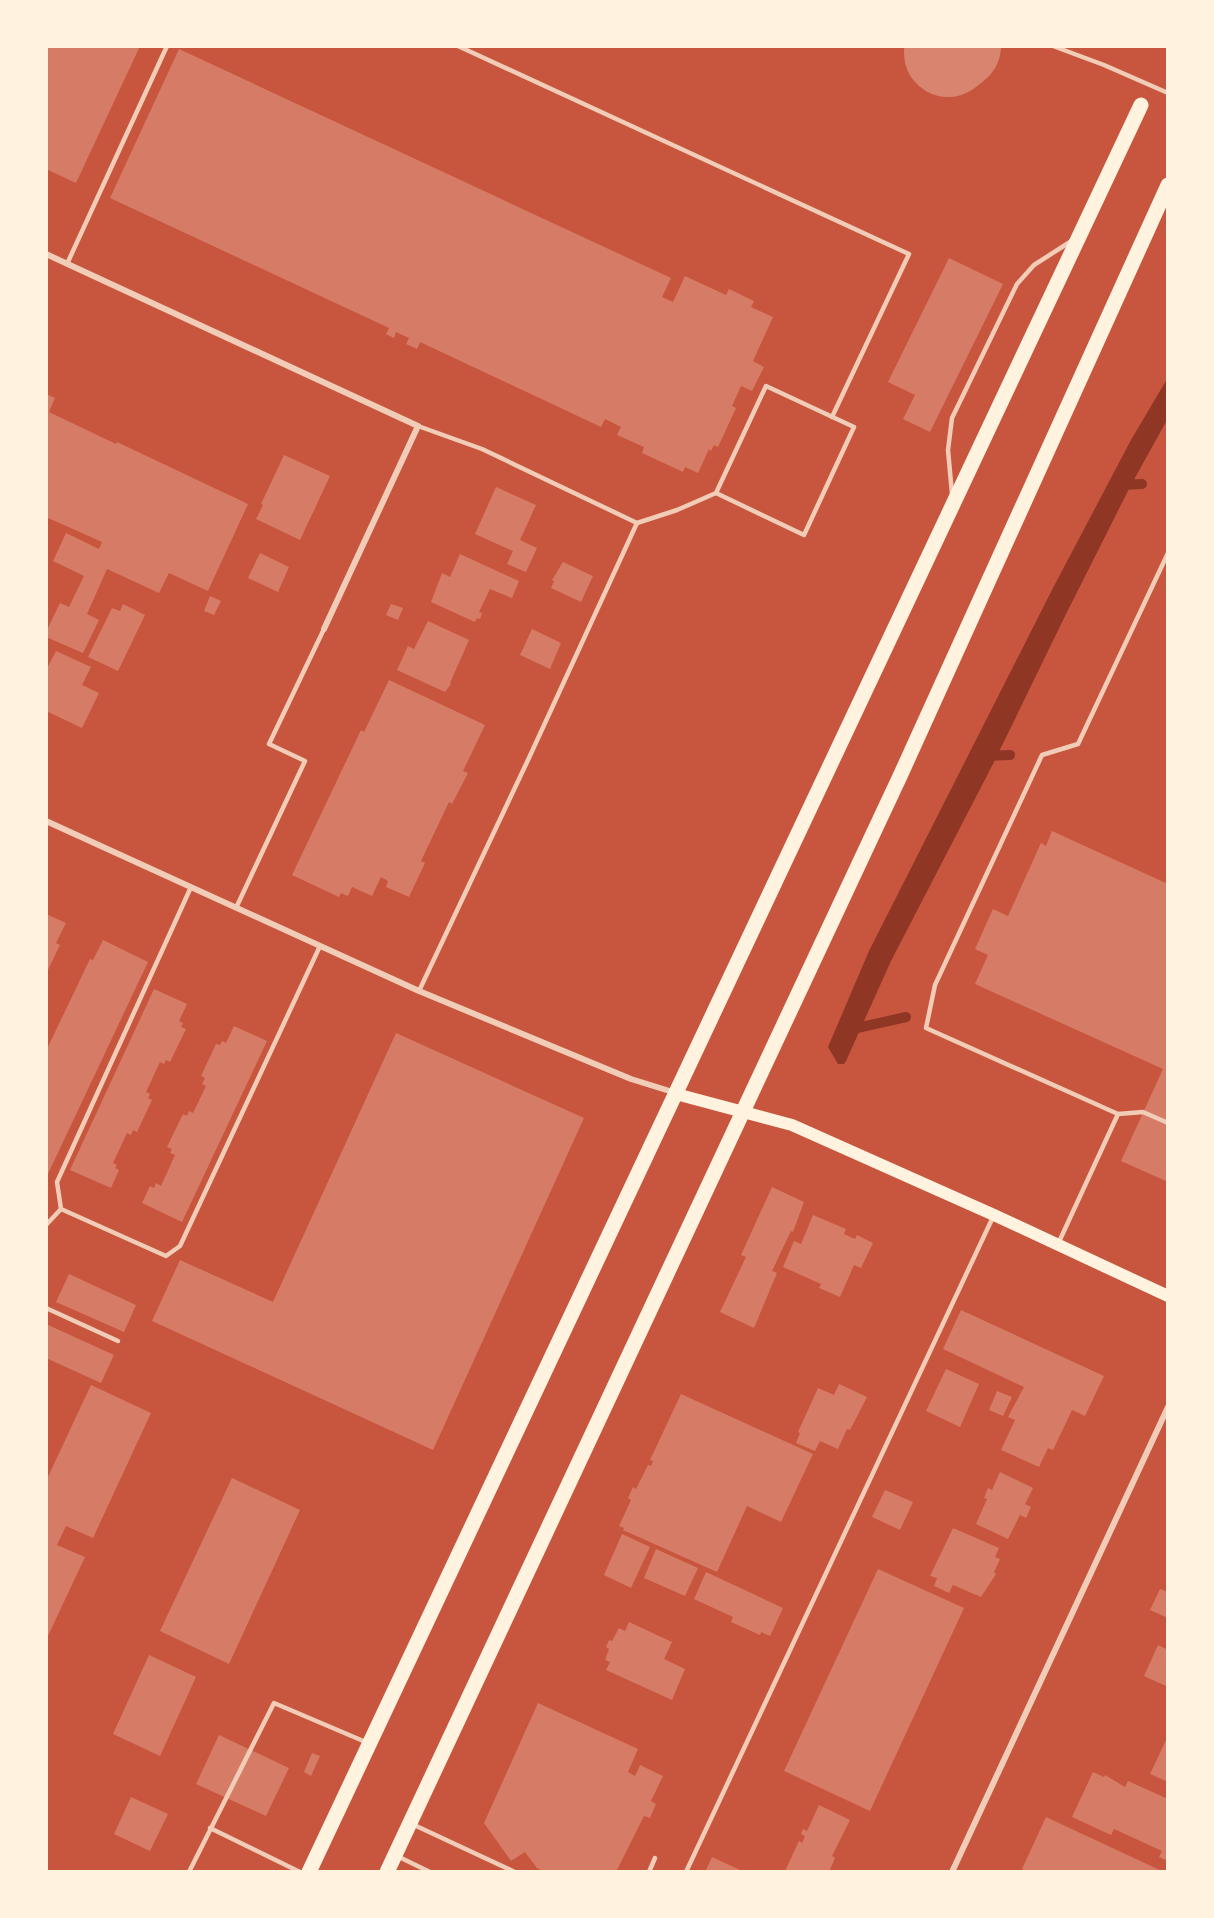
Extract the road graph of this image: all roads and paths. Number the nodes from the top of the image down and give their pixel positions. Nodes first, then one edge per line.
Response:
1 (167, 46) edge
2 (458, 46) edge
3 (1053, 46) edge
4 (1167, 93) edge
5 (1141, 105) dead end
6 (1167, 185) edge
7 (1080, 235) junction
8 (46, 254) edge
9 (66, 264) junction
10 (832, 417) junction
11 (418, 426) junction
12 (716, 493) junction
13 (953, 504) junction
14 (637, 524) junction
15 (1167, 553) edge
16 (324, 628) joint
17 (46, 821) edge
18 (190, 887) junction
19 (236, 908) junction
20 (320, 946) junction
21 (419, 991) junction
22 (676, 1094) junction
23 (744, 1112) junction
24 (1118, 1114) junction
25 (1167, 1123) edge
26 (61, 1209) junction
27 (994, 1215) junction
28 (46, 1225) edge
29 (1058, 1244) junction
30 (1167, 1296) edge
31 (46, 1308) edge
32 (118, 1341) dead end
33 (1167, 1407) edge
34 (369, 1743) junction
35 (409, 1823) junction
36 (210, 1828) junction
37 (395, 1855) junction
38 (655, 1858) dead end
39 (189, 1872) edge
40 (300, 1872) edge
41 (309, 1872) edge
42 (387, 1872) edge
43 (430, 1872) edge
44 (515, 1872) edge
45 (649, 1872) edge
46 (686, 1872) edge
47 (952, 1872) edge

1 - 9 lane
2 - 10 lane
3 - 4 lane
5 - 7 main road
6 - 23 main road
7 - 13 main road
7 - 13 lane
8 - 9 street
9 - 11 street
10 - 12 lane
10 - 12 lane
11 - 14 lane
11 - 16 street
12 - 14 lane
13 - 22 main road
14 - 21 lane
15 - 24 lane
16 - 19 lane
17 - 18 street
18 - 19 street
18 - 26 lane
19 - 20 street
20 - 21 street
20 - 26 lane
21 - 22 street
22 - 23 main road
22 - 34 main road
23 - 27 main road
23 - 35 main road
24 - 25 lane
24 - 29 lane
26 - 28 lane
27 - 29 main road
27 - 46 lane
29 - 30 main road
31 - 32 lane
33 - 47 street
34 - 36 lane
34 - 41 main road
35 - 37 main road
35 - 44 lane
36 - 39 lane
36 - 40 lane
37 - 42 main road
37 - 43 lane
38 - 45 lane

